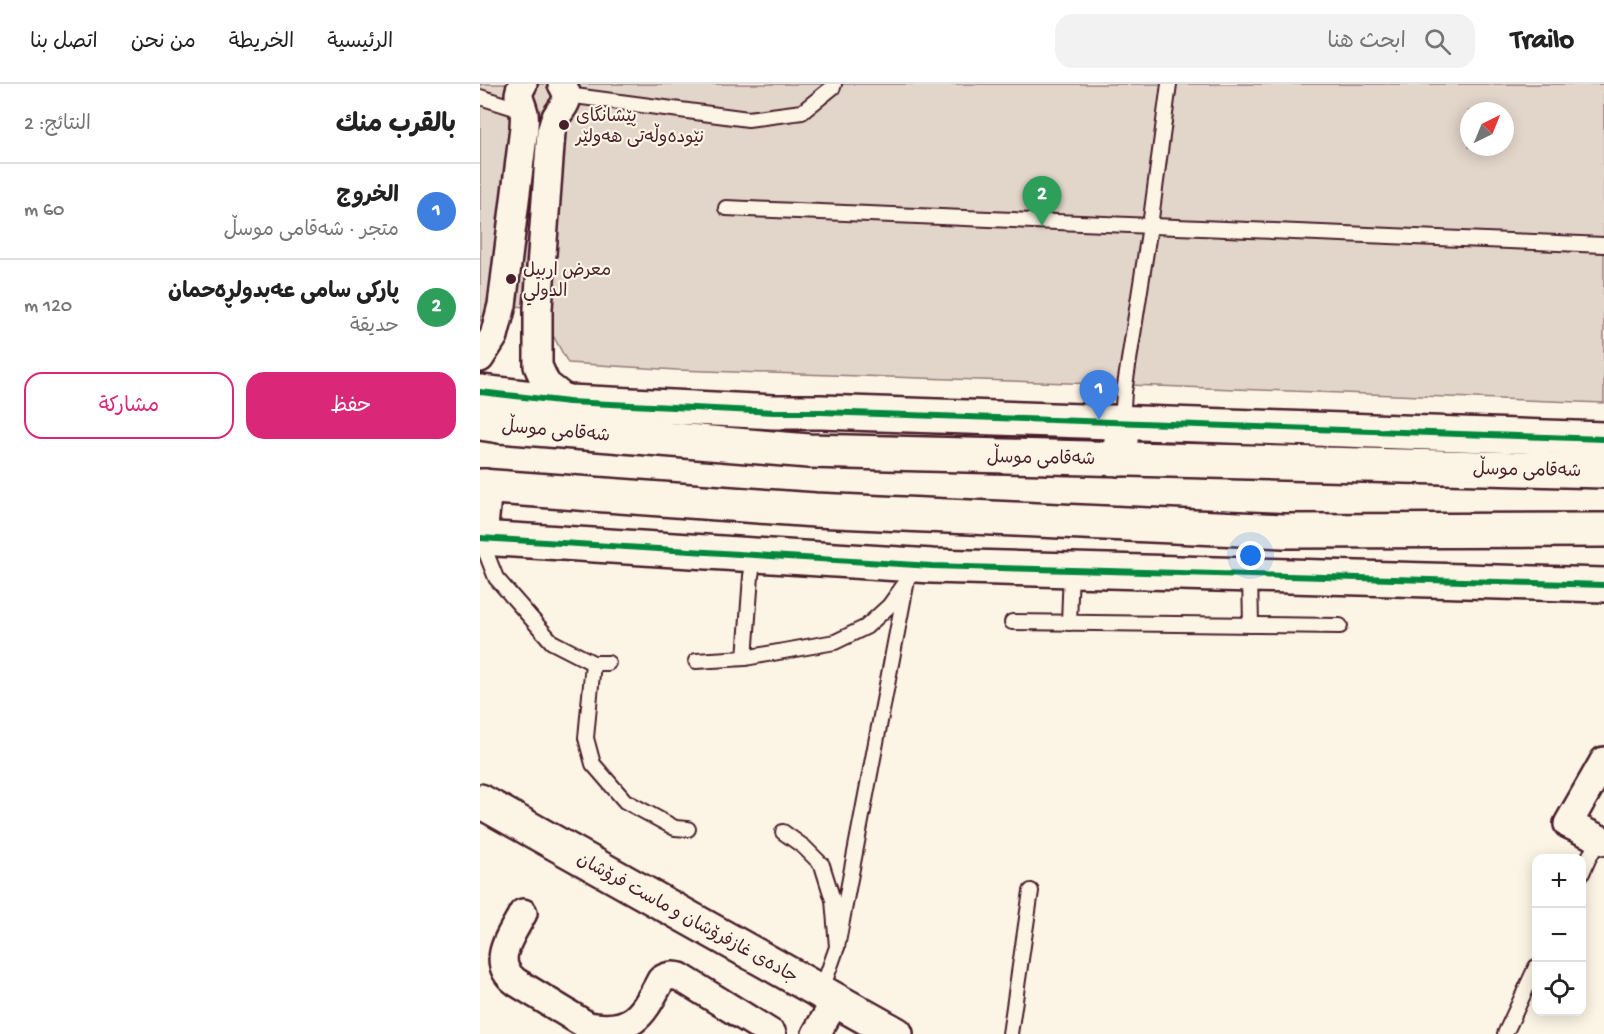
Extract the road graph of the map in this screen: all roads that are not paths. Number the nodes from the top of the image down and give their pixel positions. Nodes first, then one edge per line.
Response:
1 (834, 84) edge
2 (1169, 84) edge
3 (521, 91) edge
4 (480, 97) edge
5 (562, 98) edge
6 (726, 208) dead end
7 (1150, 226) junction
8 (1604, 245) edge
9 (480, 358) edge
10 (569, 402) junction
11 (490, 409) edge
12 (1122, 422) junction
13 (1604, 439) edge
14 (1120, 459) junction
15 (1604, 471) edge
16 (482, 486) edge
17 (1604, 530) edge
18 (480, 537) edge
19 (755, 554) junction
20 (1071, 570) junction
21 (919, 573) junction
22 (1250, 575) junction
23 (1604, 585) edge
24 (1012, 622) dead end
25 (1069, 622) junction
26 (1251, 625) junction
27 (1340, 626) dead end
28 (744, 658) junction
29 (696, 661) dead end
30 (593, 663) junction
31 (608, 663) dead end
32 (1604, 761) edge
33 (480, 801) edge
34 (688, 829) dead end
35 (783, 832) dead end
36 (1602, 840) edge
37 (1586, 863) edge
38 (1031, 891) dead end
39 (523, 913) dead end
40 (837, 947) junction
41 (1532, 977) edge
42 (829, 996) junction
43 (772, 1034) edge
44 (816, 1034) edge
45 (896, 1034) edge
46 (1010, 1034) edge
47 (1505, 1034) edge

1 - 5 lane
2 - 7 lane
3 - 4 lane
3 - 9 street
5 - 10 street
6 - 7 lane
7 - 8 lane
7 - 12 lane
10 - 11 main road
10 - 12 main road
11 - 14 main road, شەقامی موسڵ
12 - 13 main road
12 - 14 main road
14 - 15 main road, شەقامی موسڵ
16 - 17 main road
16 - 18 main road
18 - 19 main road
18 - 30 lane
19 - 21 main road
19 - 28 lane
20 - 21 main road
20 - 22 main road
20 - 25 lane
21 - 28 lane
21 - 40 lane
22 - 23 main road
22 - 26 lane
24 - 25 lane
25 - 26 lane
26 - 27 lane
28 - 29 lane
30 - 31 lane
30 - 34 lane
32 - 36 street
33 - 42 main road, جاده‌ی غازفرۆشان و ماست فرۆشان
35 - 40 lane
36 - 37 lane
38 - 46 lane
39 - 43 street
40 - 42 lane
41 - 47 lane
42 - 44 street
42 - 45 main road, جاده‌ی غازفرۆشان و ماست فرۆشان

